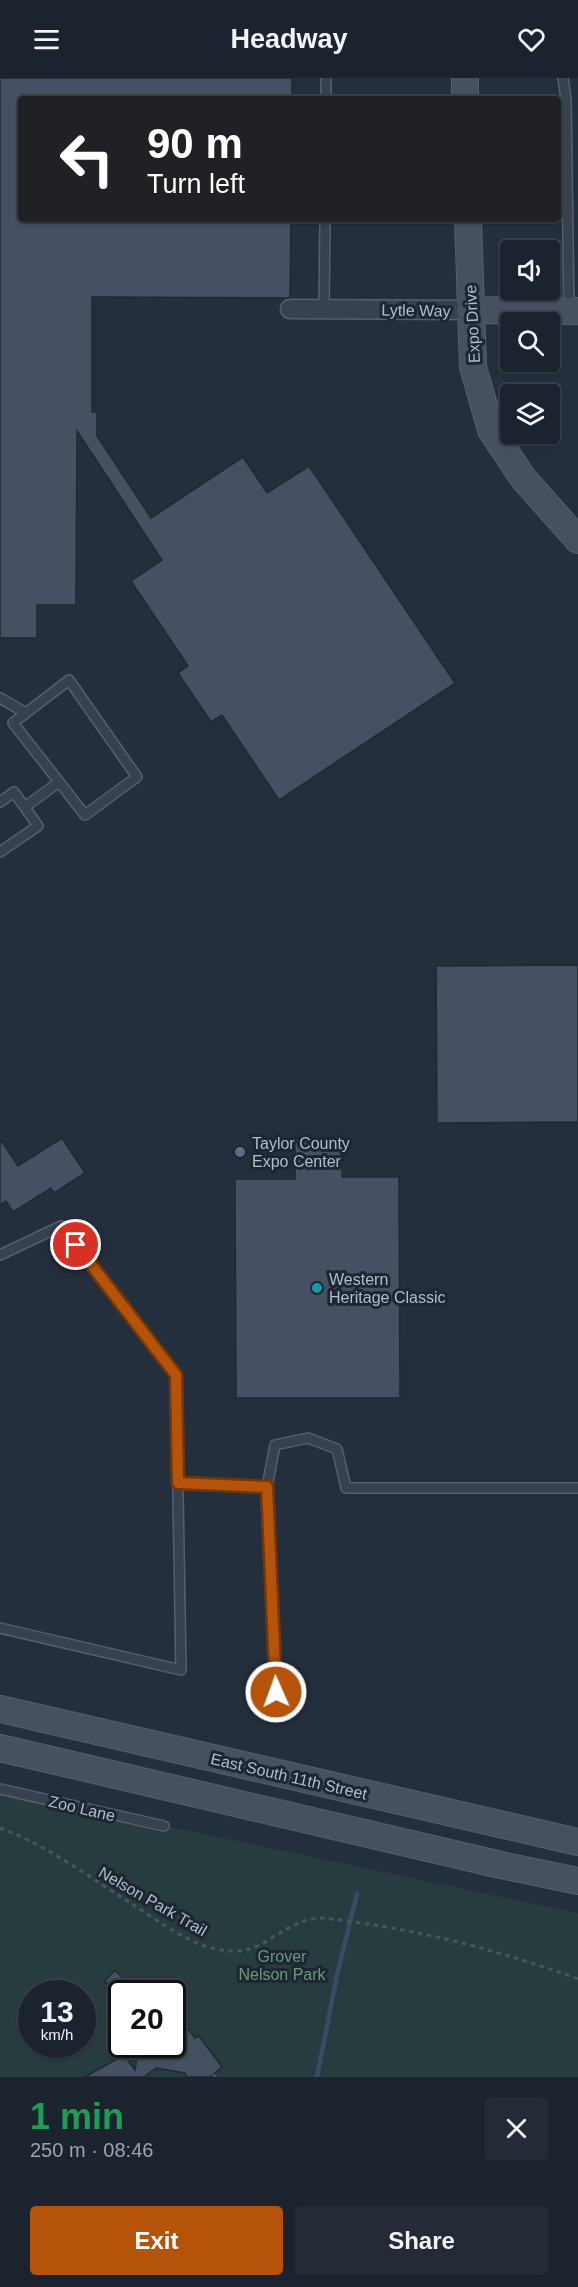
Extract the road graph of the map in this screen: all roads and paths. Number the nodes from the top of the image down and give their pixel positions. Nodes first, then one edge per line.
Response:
1 (326, 78) edge
2 (465, 78) edge
3 (563, 78) edge
4 (326, 96) edge
5 (465, 96) edge
6 (325, 222) edge
7 (468, 222) edge
8 (290, 309) dead end
9 (324, 309) junction
10 (470, 310) junction
11 (573, 311) edge
12 (578, 540) edge
13 (0, 698) edge
14 (26, 712) junction
15 (58, 782) junction
16 (0, 802) edge
17 (25, 807) junction
18 (0, 852) edge
19 (0, 1256) edge
20 (178, 1483) junction
21 (267, 1487) junction
22 (578, 1488) edge
23 (0, 1628) edge
24 (276, 1692) dead end
25 (0, 1709) edge
26 (0, 1748) edge
27 (0, 1789) edge
28 (164, 1826) dead end
29 (0, 1828) edge
30 (578, 1842) edge
31 (578, 1881) edge
32 (578, 1979) edge

1 - 4 lane
2 - 5 main road
3 - 11 lane
6 - 9 lane
7 - 10 main road, Expo Drive
8 - 9 street, Lytle Way
9 - 10 street, Lytle Way
10 - 11 main road, Lytle Way
10 - 12 main road, Expo Drive
13 - 14 lane
14 - 15 lane
14 - 15 lane
15 - 17 lane
16 - 17 lane
17 - 18 lane
19 - 20 lane
20 - 21 lane
20 - 23 lane
21 - 22 lane
21 - 24 lane
25 - 30 main road, East South 11th Street
26 - 31 main road
27 - 28 lane, Zoo Lane
29 - 32 path, Nelson Park Trail

